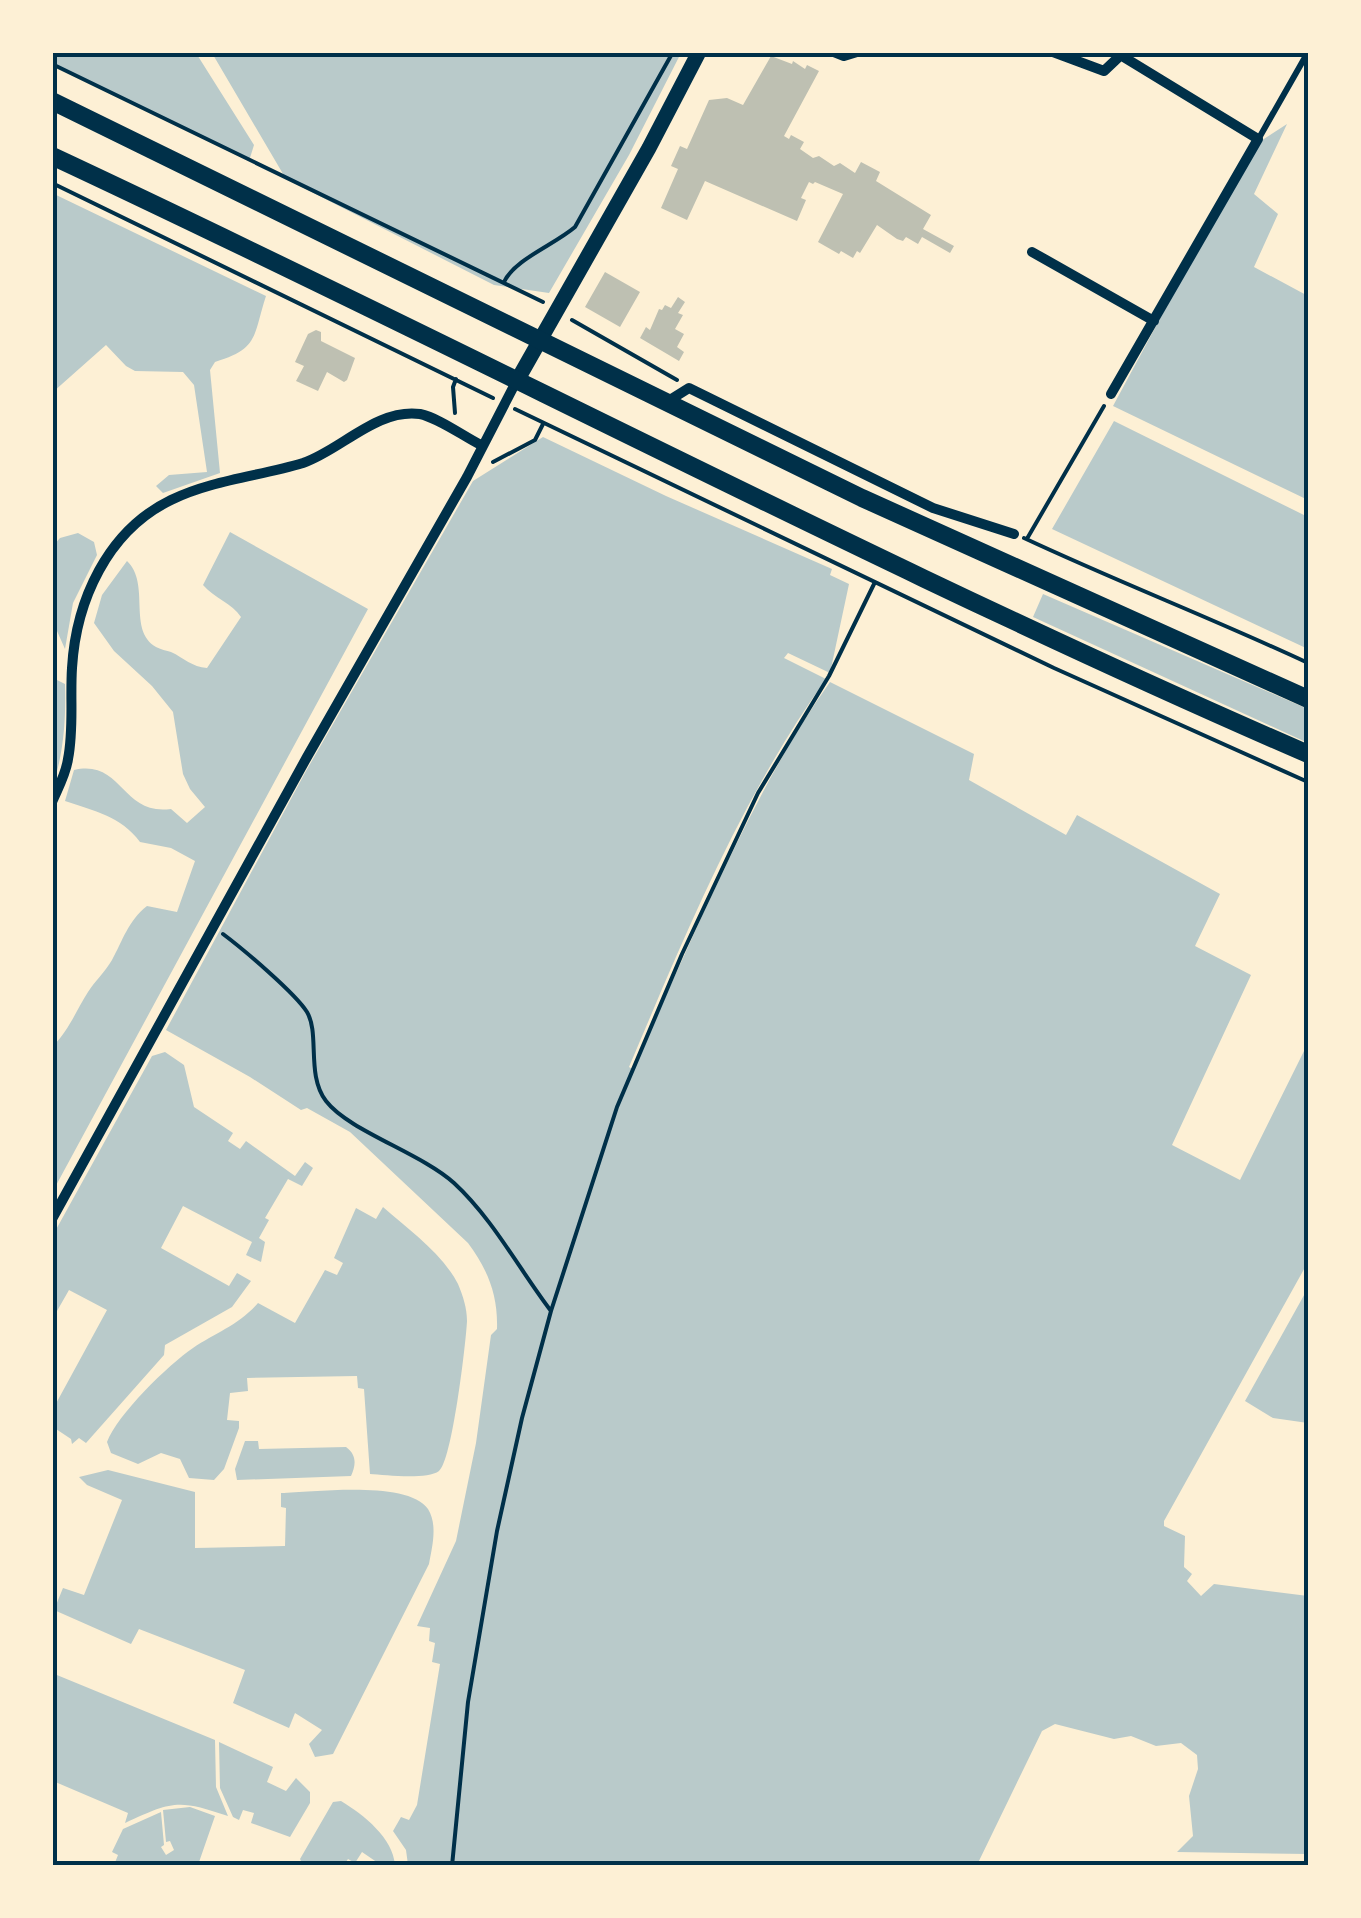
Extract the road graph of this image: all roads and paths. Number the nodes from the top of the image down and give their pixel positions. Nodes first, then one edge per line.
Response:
1 (672, 52) edge
2 (698, 52) edge
3 (834, 52) edge
4 (856, 52) edge
5 (1053, 52) edge
6 (1308, 52) edge
7 (1123, 54) edge
8 (52, 64) edge
9 (52, 101) edge
10 (1258, 140) junction
11 (52, 156) edge
12 (52, 183) edge
13 (1032, 252) dead end
14 (504, 282) junction
15 (557, 311) junction
16 (1154, 320) junction
17 (540, 342) junction
18 (456, 379) dead end
19 (518, 379) junction
20 (689, 388) junction
21 (1111, 394) joint
22 (664, 403) junction
23 (481, 446) junction
24 (467, 477) junction
25 (1014, 534) joint
26 (1027, 539) junction
27 (876, 582) junction
28 (1308, 663) edge
29 (1308, 699) edge
30 (1308, 754) edge
31 (1308, 782) edge
32 (52, 802) edge
33 (215, 928) junction
34 (52, 1219) edge
35 (551, 1311) junction
36 (452, 1866) edge

1 - 14 path
2 - 15 street
3 - 4 street
5 - 7 street
6 - 10 lane
7 - 10 street
8 - 14 path
9 - 17 main road
10 - 16 street
11 - 19 main road
12 - 18 path
13 - 16 street
14 - 15 path
15 - 17 street
15 - 20 path
16 - 21 street
17 - 19 street
17 - 22 main road
19 - 23 street
19 - 30 main road
20 - 22 street
20 - 25 street
21 - 26 path
22 - 29 main road
23 - 24 street
23 - 32 street
24 - 27 path
24 - 33 street
25 - 26 path
26 - 28 path
27 - 31 path
27 - 35 path
33 - 34 street
33 - 35 path
35 - 36 path

